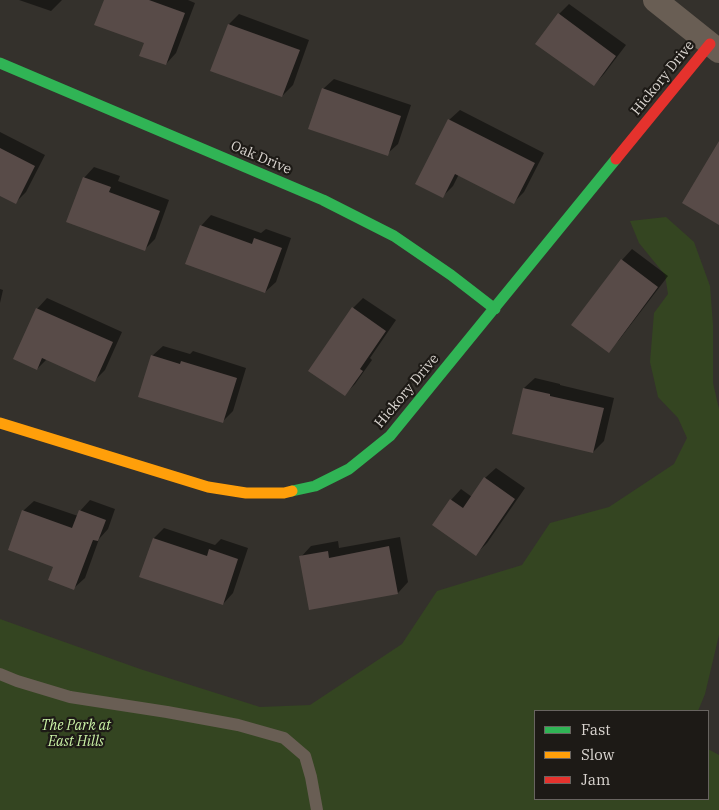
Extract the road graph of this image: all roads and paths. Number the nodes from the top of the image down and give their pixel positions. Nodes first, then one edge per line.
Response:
1 (656, 0) edge
2 (714, 47) edge
3 (0, 63) edge
4 (494, 309) junction
5 (0, 423) edge
6 (0, 674) edge
7 (317, 810) edge

1 - 2 street
2 - 4 street, Hickory Drive
3 - 4 street, Oak Drive
4 - 5 street, Hickory Drive
6 - 7 lane

